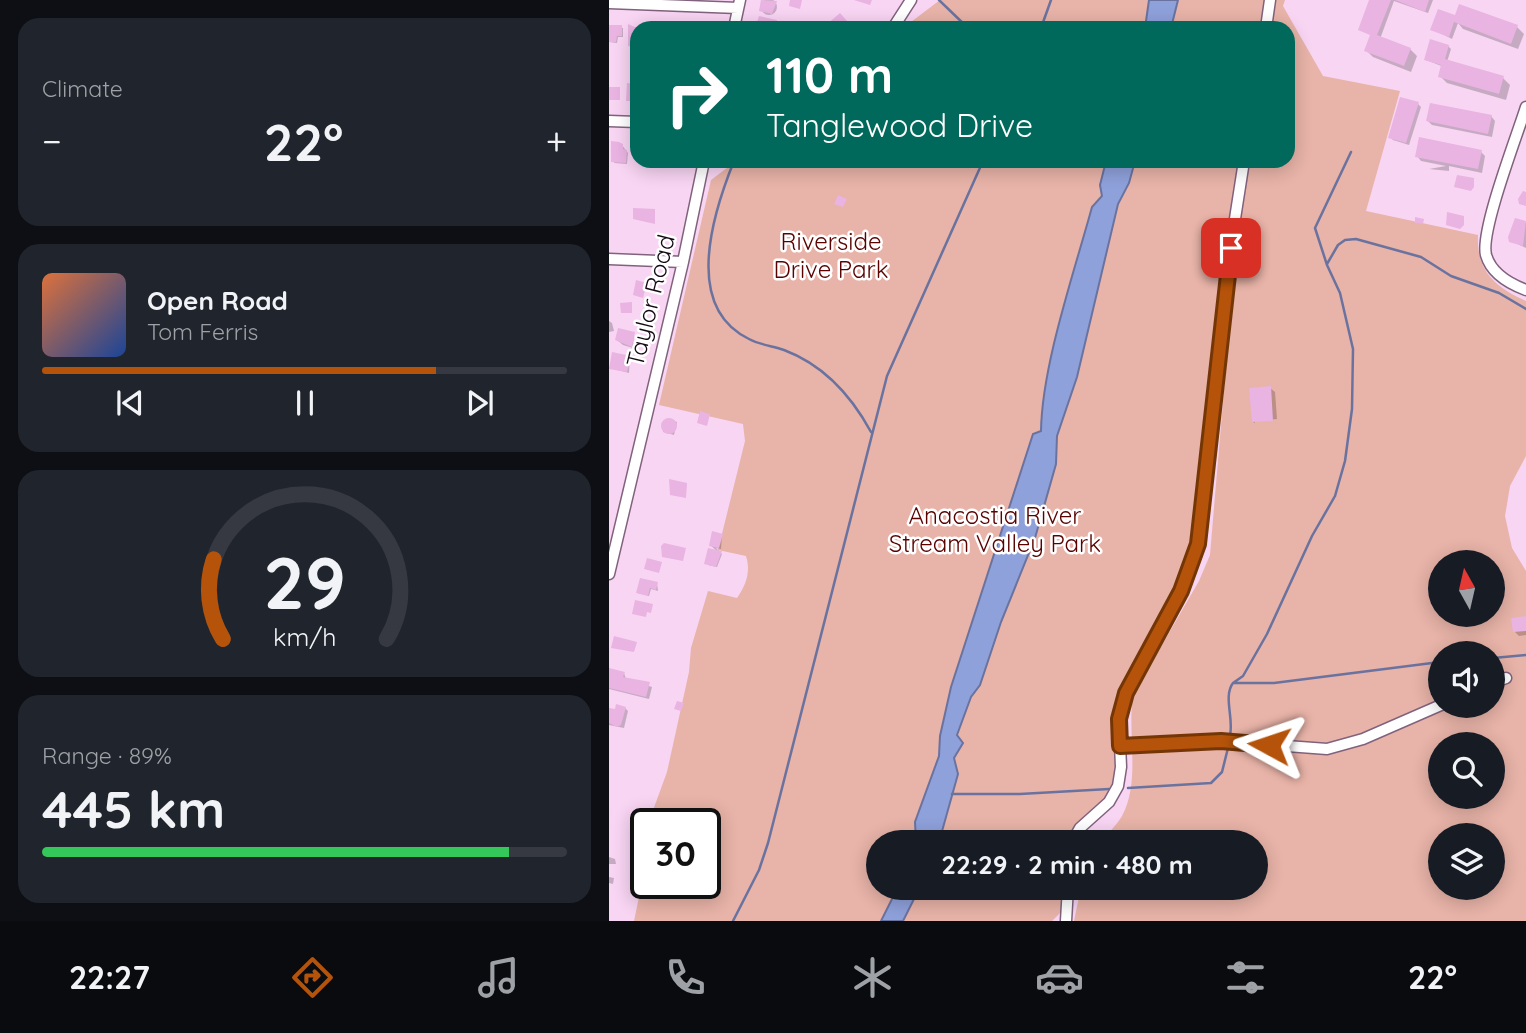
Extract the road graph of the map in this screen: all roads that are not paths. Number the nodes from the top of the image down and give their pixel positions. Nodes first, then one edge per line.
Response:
1 (911, 0) edge
2 (1270, 0) edge
3 (609, 3) edge
4 (739, 4) edge
5 (898, 21) edge
6 (1267, 21) edge
7 (1526, 109) edge
8 (609, 121) edge
9 (630, 122) edge
10 (703, 168) edge
11 (1243, 168) edge
12 (609, 259) edge
13 (683, 262) junction
14 (1526, 290) edge
15 (609, 574) edge
16 (1428, 711) edge
17 (1120, 746) junction
18 (1079, 830) edge
19 (1067, 900) edge
20 (1066, 921) edge

1 - 5 street
2 - 6 street
3 - 4 street
7 - 14 street
8 - 9 street
10 - 13 street, Taylor Road
11 - 17 street
12 - 13 street
13 - 15 street, Taylor Road
16 - 17 street
17 - 18 street
19 - 20 street

